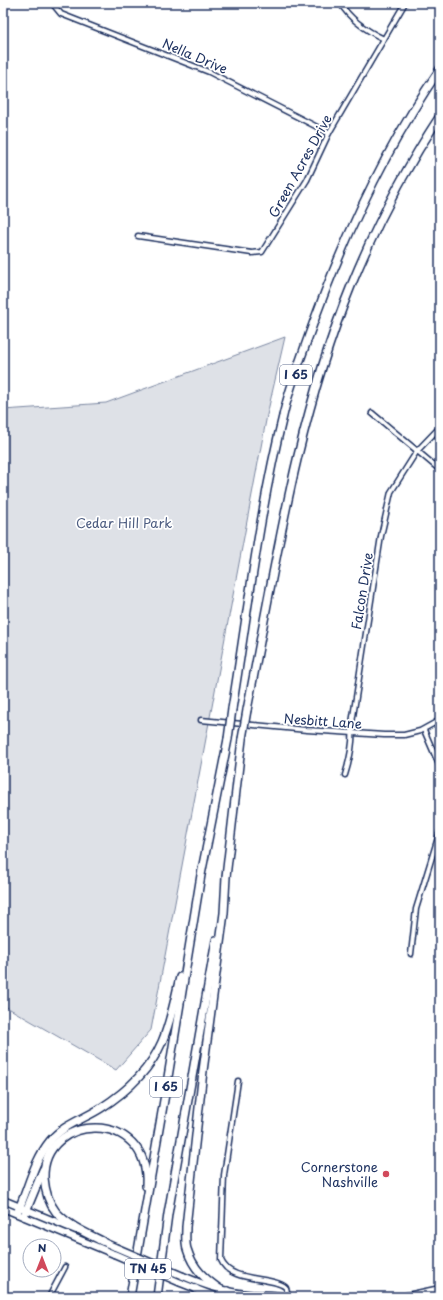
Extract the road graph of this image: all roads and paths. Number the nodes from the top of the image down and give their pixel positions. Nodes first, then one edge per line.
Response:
1 (52, 3) edge
2 (340, 3) edge
3 (405, 3) edge
4 (384, 39) junction
5 (440, 69) edge
6 (440, 116) edge
7 (329, 133) junction
8 (138, 236) dead end
9 (372, 413) dead end
10 (440, 427) edge
11 (417, 451) junction
12 (440, 470) edge
13 (201, 720) dead end
14 (440, 720) edge
15 (424, 730) junction
16 (353, 733) junction
17 (440, 767) edge
18 (345, 775) dead end
19 (440, 830) edge
20 (226, 877) junction
21 (192, 930) junction
22 (411, 954) dead end
23 (238, 1081) dead end
24 (49, 1157) junction
25 (3, 1200) edge
26 (3, 1208) edge
27 (22, 1212) junction
28 (102, 1241) junction
29 (139, 1244) junction
30 (115, 1250) junction
31 (65, 1267) dead end
32 (196, 1289) junction
33 (440, 1289) edge
34 (225, 1294) edge
35 (49, 1297) edge
36 (130, 1297) edge
37 (157, 1297) edge
38 (205, 1297) edge
39 (284, 1297) edge
40 (288, 1297) edge
41 (403, 1297) edge

1 - 7 street, Nella Drive
2 - 4 street
3 - 4 street, Green Acres Drive
4 - 7 street, Green Acres Drive
5 - 21 highway, I 65, bridge
6 - 20 highway, I 65, bridge
7 - 8 street, Green Acres Drive
9 - 11 street
10 - 11 street, Falcon Drive
11 - 12 street
11 - 16 street, Falcon Drive
13 - 16 street, Nesbitt Lane
14 - 15 street, Nesbitt Lane
15 - 16 street, Nesbitt Lane
15 - 17 street
16 - 18 street, Falcon Drive
19 - 22 street
20 - 34 highway
20 - 37 highway, I 65
21 - 27 highway
21 - 29 highway, I 65
23 - 40 street
24 - 27 highway
24 - 28 highway
24 - 29 highway
25 - 27 main road, TN 45
26 - 27 main road, TN 45
27 - 28 main road, TN 45
27 - 30 main road, TN 45
28 - 30 main road, TN 45
29 - 36 highway, I 65
30 - 32 main road, TN 45, bridge
30 - 34 main road, TN 45, bridge
31 - 35 street
32 - 34 main road, TN 45
32 - 38 highway
33 - 41 main road
34 - 39 main road, TN 45

